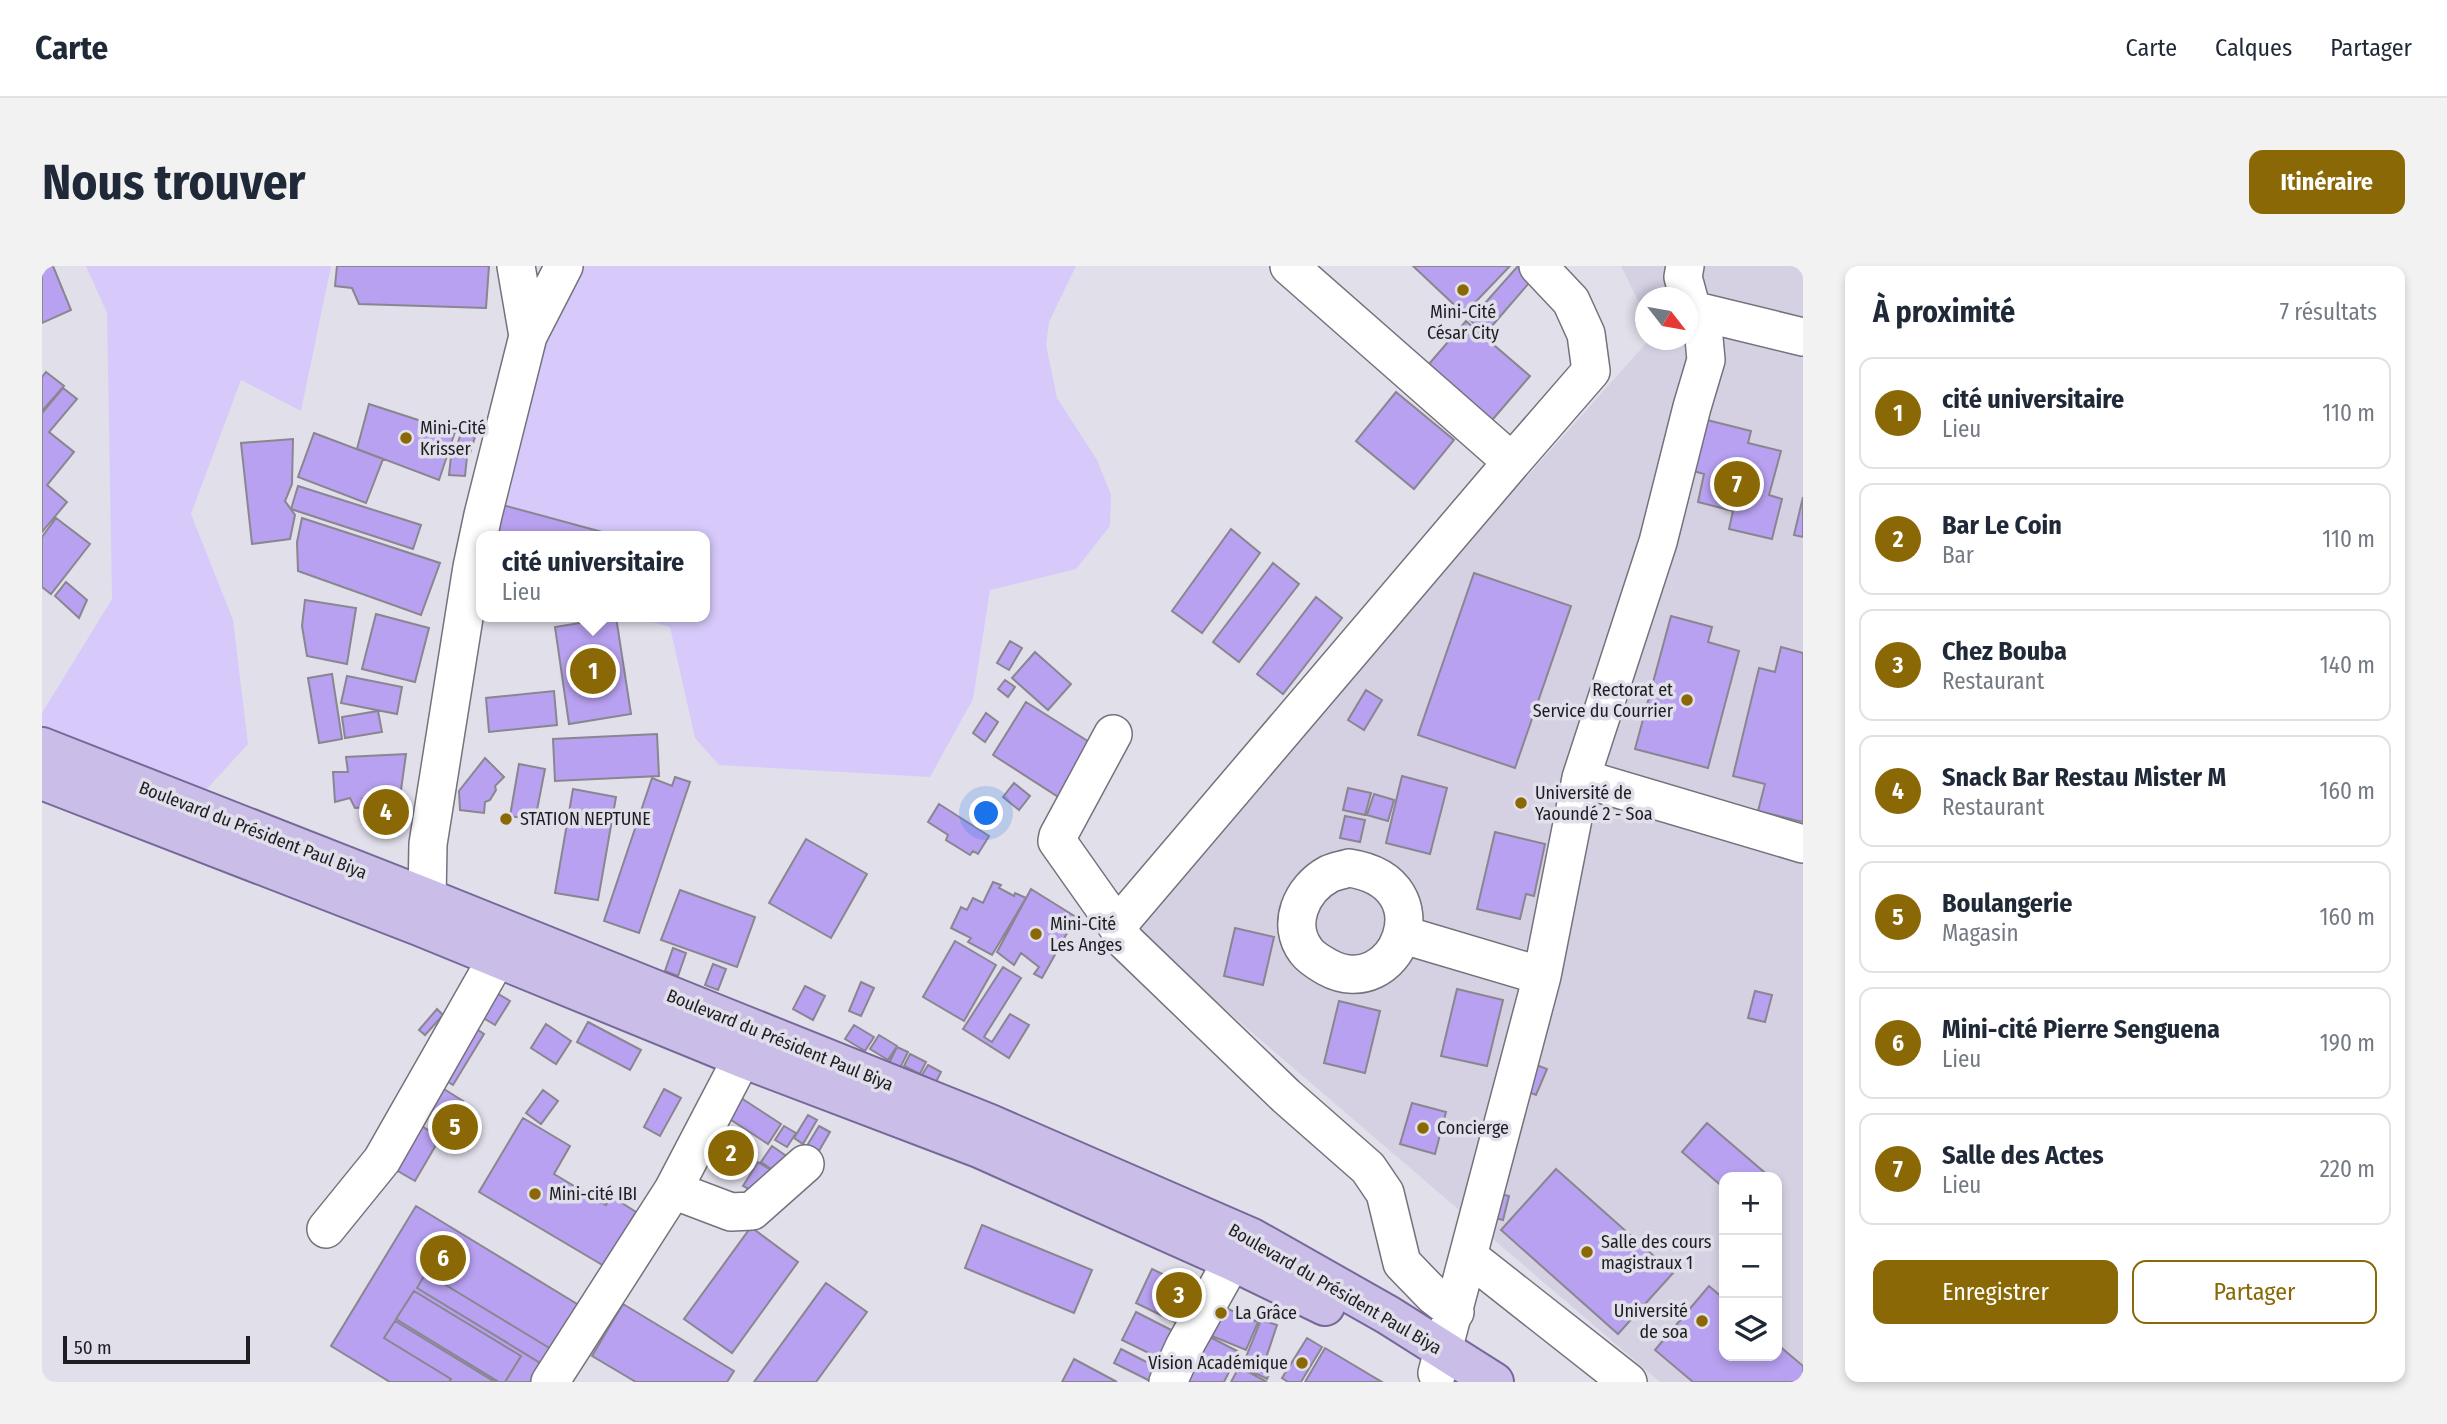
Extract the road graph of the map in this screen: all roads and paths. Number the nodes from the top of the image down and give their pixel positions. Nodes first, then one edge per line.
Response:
1 (516, 266) edge
2 (564, 266) edge
3 (1289, 266) edge
4 (1538, 266) edge
5 (1685, 266) edge
6 (1686, 287) edge
7 (1698, 311) edge
8 (1698, 324) edge
9 (528, 336) junction
10 (1803, 337) edge
11 (1512, 462) junction
12 (480, 531) edge
13 (476, 548) edge
14 (1113, 734) dead end
15 (42, 747) edge
16 (1581, 778) junction
17 (42, 780) edge
18 (1803, 844) edge
19 (428, 898) junction
20 (1117, 926) junction
21 (1404, 935) dead end
22 (497, 958) junction
23 (1542, 976) junction
24 (742, 1058) junction
25 (805, 1164) dead end
26 (673, 1190) junction
27 (326, 1229) dead end
28 (1468, 1256) junction
29 (1231, 1261) junction
30 (1455, 1312) junction
31 (1444, 1368) edge
32 (1611, 1377) edge
33 (550, 1382) edge
34 (1168, 1382) edge
35 (1494, 1382) edge

1 - 9 street
2 - 9 street
3 - 11 street
4 - 11 street
5 - 6 street
7 - 10 street
8 - 16 street
9 - 12 street
11 - 20 street
13 - 19 street
14 - 20 street
15 - 19 main road, Boulevard du Président Paul Biya
16 - 18 street
16 - 23 street
17 - 22 main road, Boulevard du Président Paul Biya
19 - 31 main road, Boulevard du Président Paul Biya
20 - 30 street
21 - 23 street
22 - 24 main road, Boulevard du Président Paul Biya
22 - 27 street
23 - 28 street
24 - 26 street
24 - 29 main road, Boulevard du Président Paul Biya
25 - 26 street
26 - 33 street
28 - 30 street
28 - 32 street
29 - 31 main road, Boulevard du Président Paul Biya
29 - 34 street
30 - 31 street
31 - 35 main road, Boulevard du Président Paul Biya

